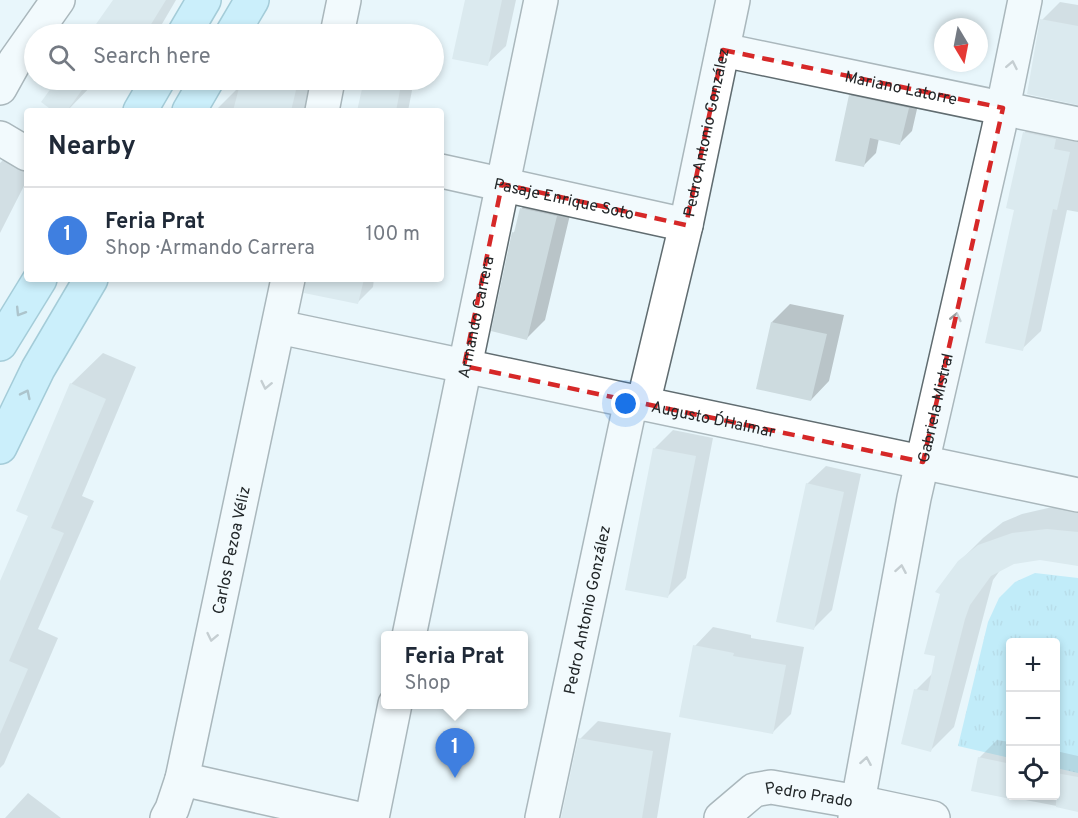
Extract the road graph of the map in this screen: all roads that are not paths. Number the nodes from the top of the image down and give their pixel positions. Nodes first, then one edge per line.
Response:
1 (57, 0) edge
2 (204, 0) edge
3 (252, 0) edge
4 (344, 0) edge
5 (541, 0) edge
6 (733, 0) edge
7 (1025, 0) edge
8 (40, 24) edge
9 (190, 24) edge
10 (238, 24) edge
11 (339, 24) edge
12 (24, 48) edge
13 (723, 50) junction
14 (0, 88) edge
15 (152, 90) edge
16 (201, 90) edge
17 (326, 90) edge
18 (142, 108) edge
19 (191, 108) edge
20 (323, 108) edge
21 (1003, 108) junction
22 (1078, 124) edge
23 (0, 138) edge
24 (24, 152) edge
25 (444, 172) edge
26 (502, 184) junction
27 (686, 225) junction
28 (38, 282) edge
29 (89, 282) edge
30 (287, 282) edge
31 (279, 327) junction
32 (0, 344) edge
33 (464, 366) junction
34 (637, 403) junction
35 (0, 447) edge
36 (923, 462) junction
37 (1078, 495) edge
38 (410, 631) edge
39 (394, 709) edge
40 (182, 779) junction
41 (856, 810) edge
42 (167, 818) edge
43 (355, 818) edge
44 (372, 818) edge
45 (542, 818) edge
46 (721, 818) edge
47 (933, 818) edge

1 - 8 street
2 - 9 main road
3 - 10 main road
4 - 11 street
5 - 26 street, Armando Carrera
6 - 13 street, Pedro Antonio González
21 -> 7 street, Gabriela Mistral
12 - 14 street
13 - 21 street, Mariano Latorre
13 - 27 street, Pedro Antonio González
15 - 18 main road
16 - 19 main road
17 - 20 street
21 - 22 street, Mariano Latorre
36 -> 21 street, Gabriela Mistral
23 - 24 street
25 - 26 street, Pasaje Enrique Soto
26 - 27 street, Pasaje Enrique Soto
26 - 33 street, Armando Carrera
27 - 34 street, Pedro Antonio González
28 -> 32 main road
35 -> 29 main road
30 - 31 street, Carlos Pezoa Véliz
31 - 33 street, Augusto D´Halmar
31 -> 40 street, Carlos Pezoa Véliz
33 - 34 street, Augusto D´Halmar
33 - 38 street, Armando Carrera
34 - 36 street, Augusto D´Halmar
34 - 45 street, Pedro Antonio González
36 - 37 street, Augusto D´Halmar
41 -> 36 street, Gabriela Mistral
39 - 44 street
40 - 42 street, Carlos Pezoa Véliz
40 - 43 street
41 - 46 street, Pedro Prado
41 - 47 street, Pedro Prado

